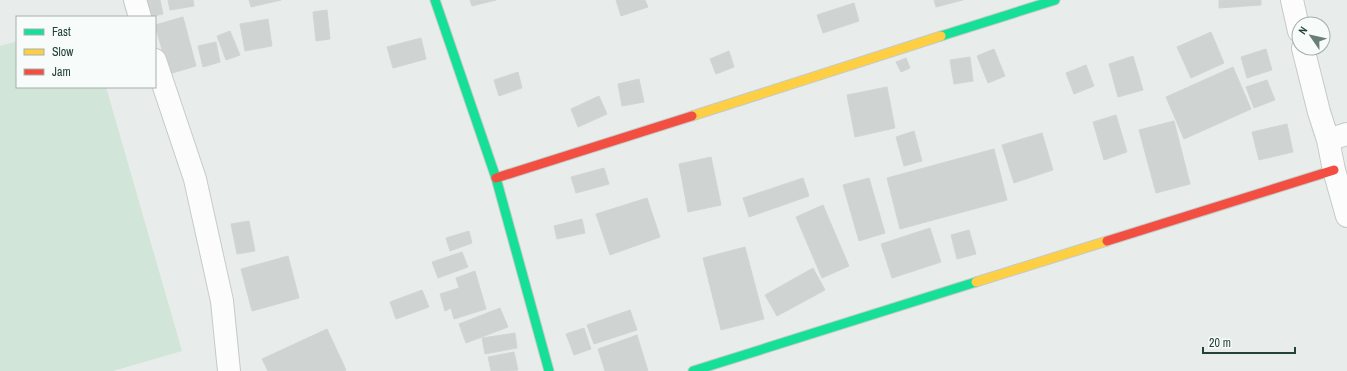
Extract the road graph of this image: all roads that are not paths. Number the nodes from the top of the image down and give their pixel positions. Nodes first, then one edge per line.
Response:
1 (135, 0) edge
2 (435, 0) edge
3 (1055, 0) edge
4 (1292, 0) edge
5 (140, 16) edge
6 (1296, 16) edge
7 (1305, 56) edge
8 (156, 63) edge
9 (1338, 137) edge
10 (1334, 170) junction
11 (496, 178) junction
12 (1347, 216) edge
13 (230, 371) edge
14 (549, 371) edge
15 (693, 371) edge

1 - 5 street
2 - 11 street
3 - 11 street
4 - 6 street
7 - 9 street
8 - 13 street
9 - 10 street
10 - 12 street
10 - 15 street
11 - 14 street

